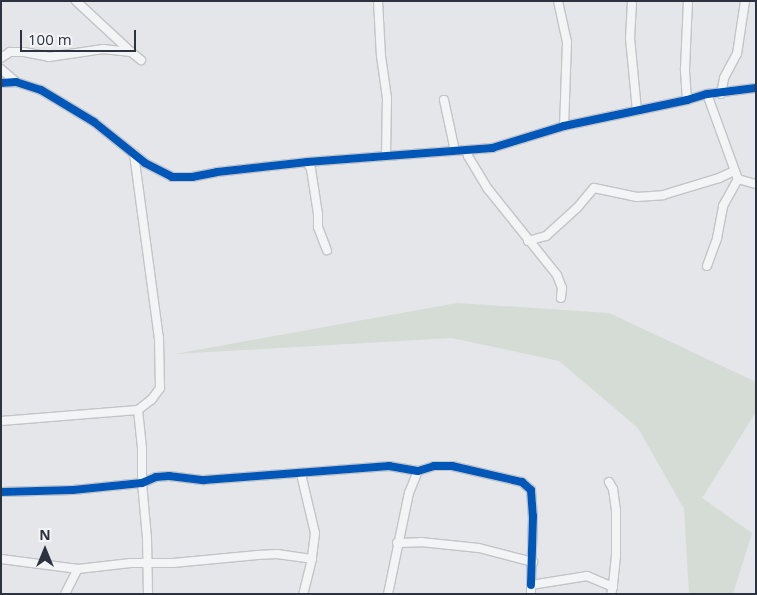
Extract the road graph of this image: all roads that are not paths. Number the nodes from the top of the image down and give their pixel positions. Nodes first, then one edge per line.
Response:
1 (76, 1) edge
2 (378, 1) edge
3 (558, 1) edge
4 (632, 1) edge
5 (688, 1) edge
6 (744, 1) edge
7 (131, 52) junction
8 (1, 58) edge
9 (141, 60) dead end
10 (1, 69) edge
11 (16, 82) junction
12 (1, 83) edge
13 (756, 88) edge
14 (707, 94) junction
15 (721, 94) junction
16 (444, 100) dead end
17 (687, 100) junction
18 (637, 111) junction
19 (564, 126) junction
20 (468, 150) junction
21 (455, 151) junction
22 (134, 154) junction
23 (386, 155) junction
24 (307, 162) junction
25 (734, 171) junction
26 (738, 179) junction
27 (756, 184) edge
28 (528, 241) junction
29 (327, 250) dead end
30 (707, 266) dead end
31 (561, 298) dead end
32 (138, 410) junction
33 (1, 421) edge
34 (418, 471) junction
35 (301, 474) junction
36 (609, 482) dead end
37 (142, 483) junction
38 (1, 492) edge
39 (397, 543) junction
40 (1, 559) edge
41 (312, 559) junction
42 (533, 562) junction
43 (148, 563) junction
44 (78, 569) junction
45 (531, 585) junction
46 (612, 590) edge
47 (66, 594) edge
48 (148, 594) edge
49 (303, 594) edge
50 (388, 594) edge
51 (530, 594) edge

1 - 7 street
2 - 23 street
3 - 19 street
4 - 18 street
5 - 17 street
6 - 15 street
7 - 8 street
7 - 9 street
10 - 11 street
11 - 12 street
11 - 22 street
13 - 15 street
14 - 15 street
14 - 17 street
14 - 25 street
16 - 21 street
17 - 18 street
18 - 19 street
19 - 20 street
20 - 21 street
20 - 28 street
21 - 23 street
22 - 24 street
22 - 32 street
23 - 24 street
24 - 29 street
25 - 26 street
25 - 28 street
26 - 27 street
26 - 30 street
28 - 31 street
32 - 33 street
32 - 37 street
34 - 35 street
34 - 39 street
34 - 42 street
35 - 37 street
35 - 41 street
36 - 46 street
37 - 38 street
37 - 43 street
39 - 42 street
39 - 50 street
40 - 44 street
41 - 43 street
41 - 49 street
42 - 45 street
43 - 44 street
43 - 48 street
44 - 47 street
45 - 46 street
45 - 51 street

